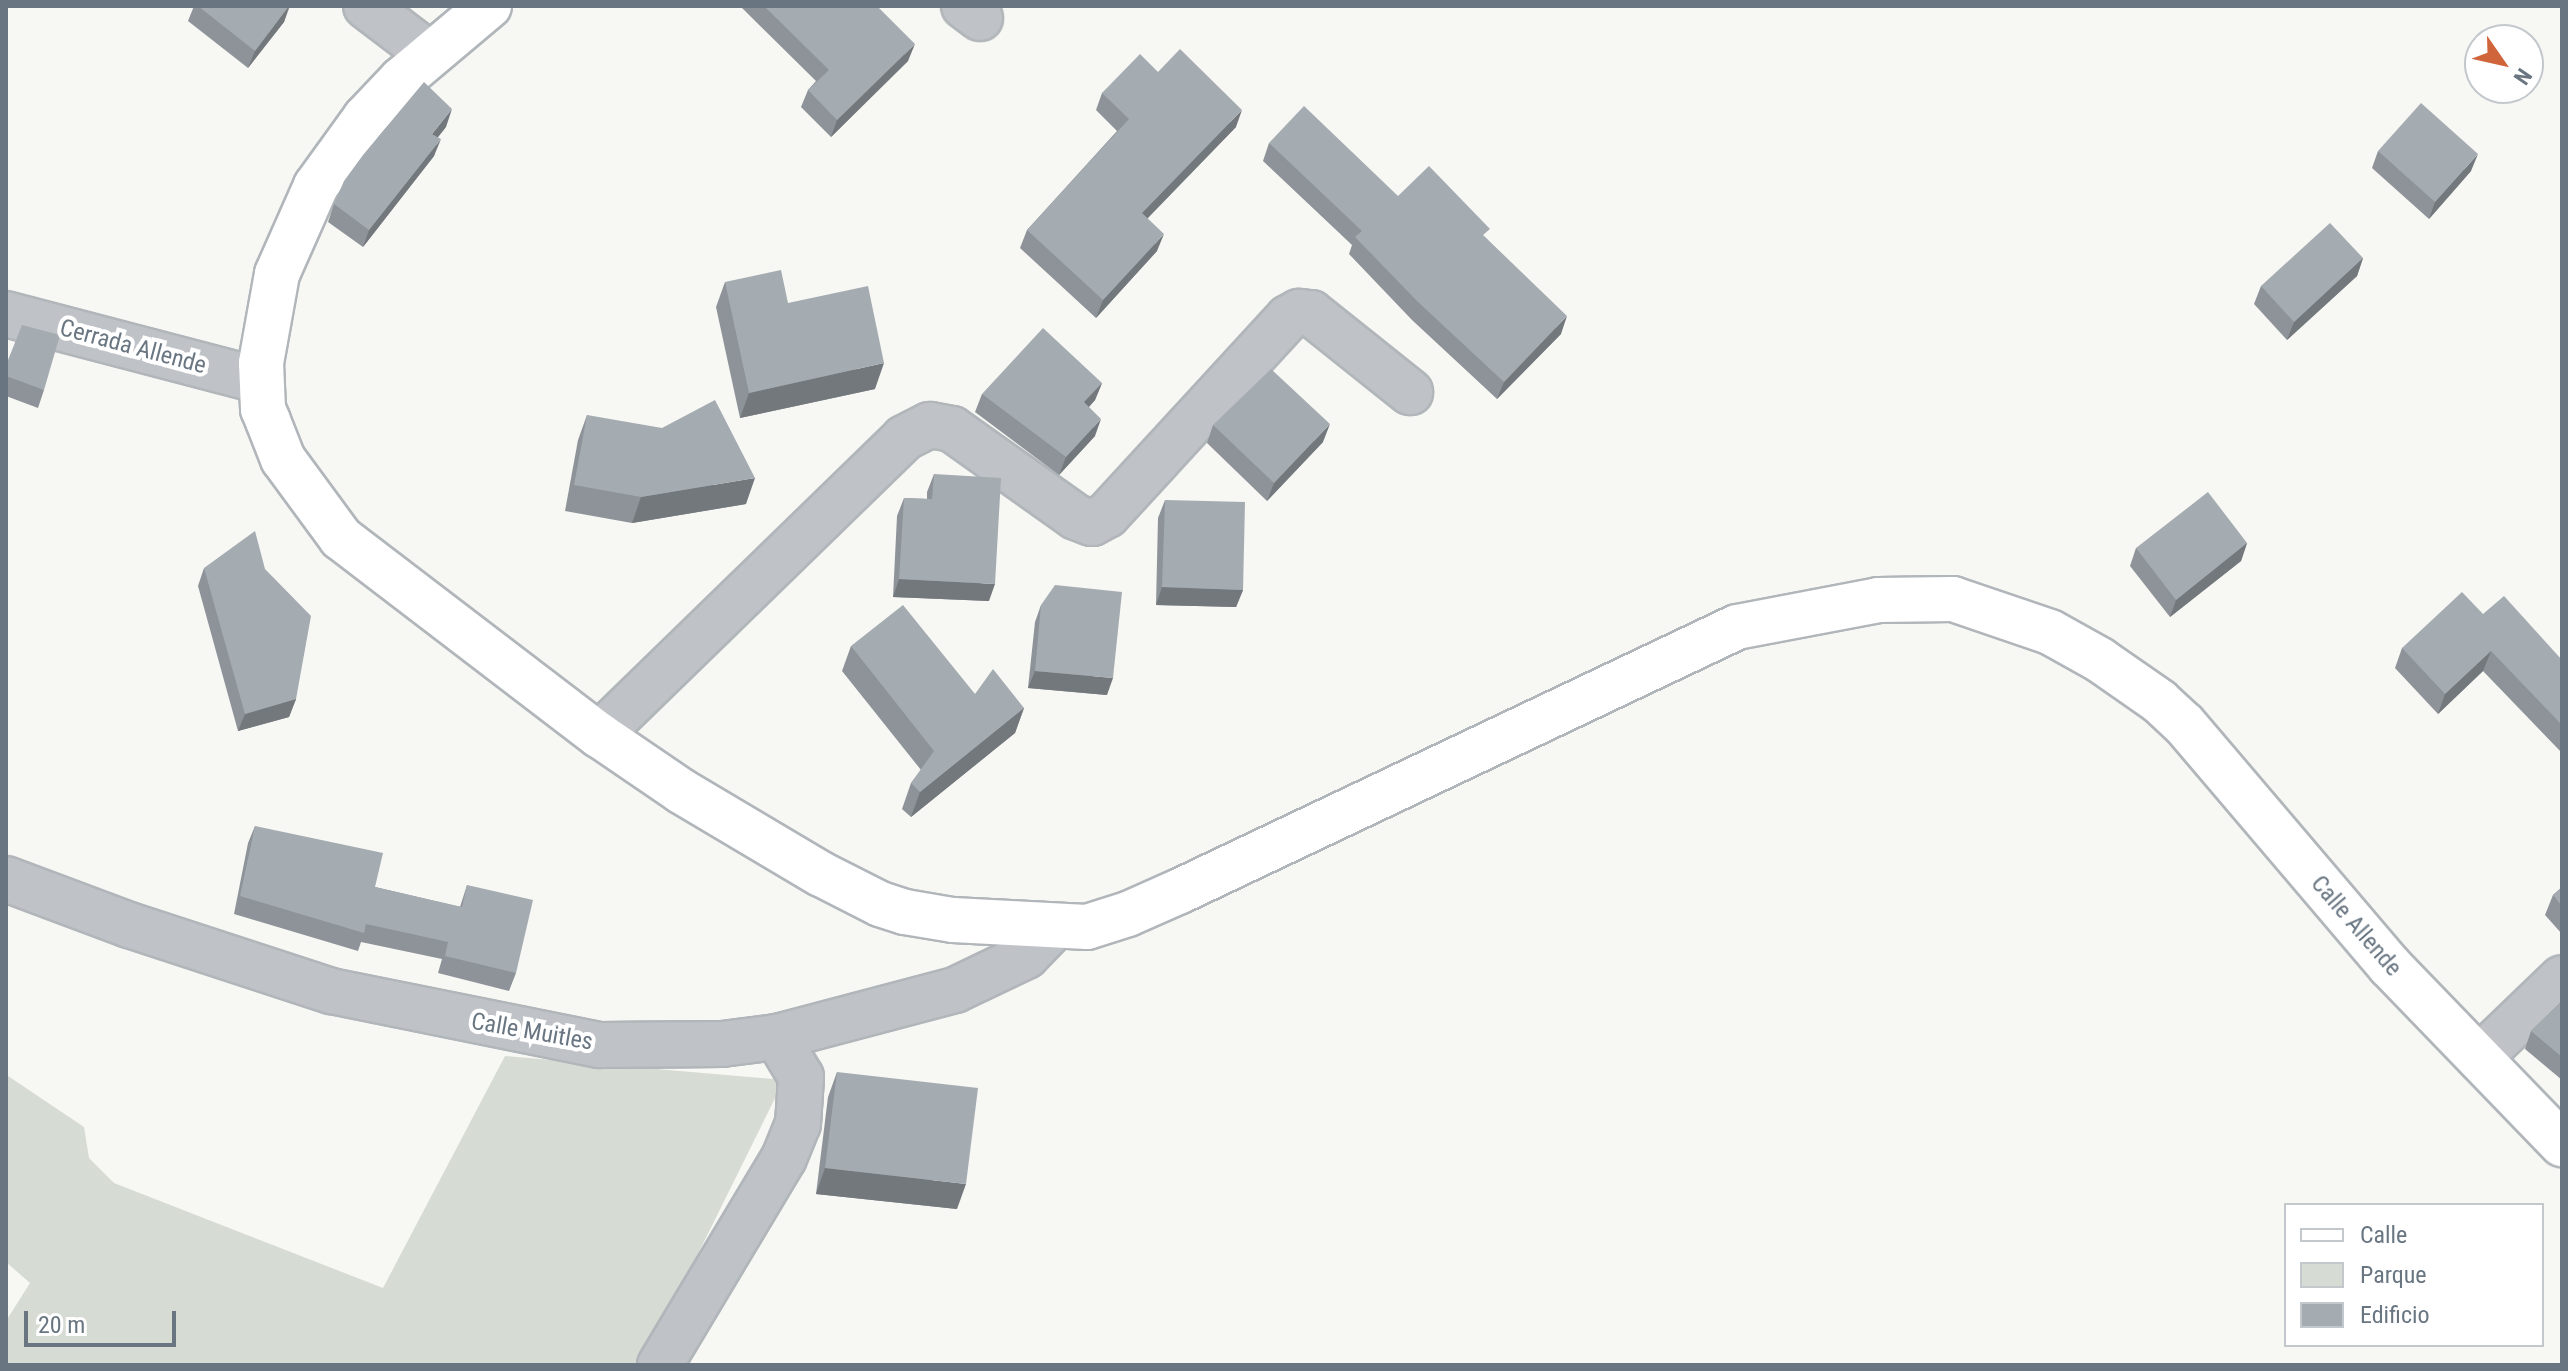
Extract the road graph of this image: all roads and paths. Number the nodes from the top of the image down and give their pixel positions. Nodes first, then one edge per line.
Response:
1 (366, 6) edge
2 (489, 6) edge
3 (429, 54) junction
4 (6, 314) edge
5 (261, 381) junction
6 (1410, 392) dead end
7 (599, 735) junction
8 (6, 879) edge
9 (1054, 927) junction
10 (2562, 978) edge
11 (777, 1037) junction
12 (2479, 1058) junction
13 (2562, 1144) edge
14 (660, 1365) edge

1 - 3 street
2 - 3 street, Calle Allende
3 - 5 street, Calle Allende
4 - 5 street, Cerrada Allende
5 - 7 street, Calle Allende
6 - 7 street
7 - 9 street, Calle Allende
8 - 11 street, Calle Muitles
9 - 11 street, Calle Muitles
9 - 12 street, Calle Allende
10 - 12 street
11 - 14 street
12 - 13 street, Calle Allende

